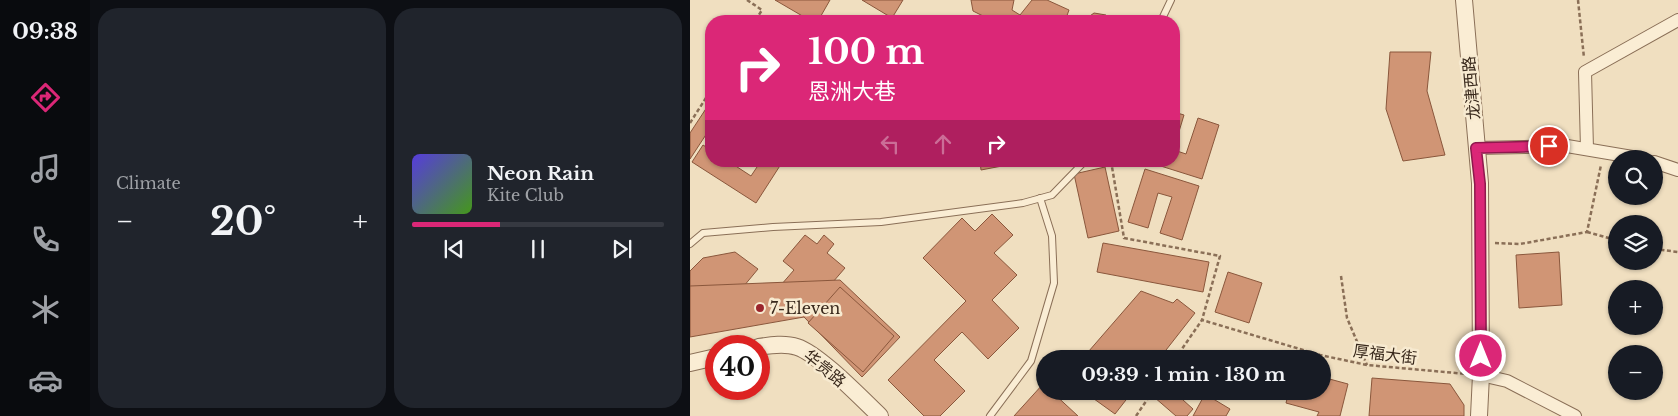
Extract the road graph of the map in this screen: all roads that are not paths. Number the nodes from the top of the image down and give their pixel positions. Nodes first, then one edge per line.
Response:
1 (1171, 0) edge
2 (1464, 0) edge
3 (1164, 15) edge
4 (1678, 20) edge
5 (1476, 148) junction
6 (1587, 149) junction
7 (1608, 153) edge
8 (1663, 165) edge
9 (1079, 167) edge
10 (1678, 170) edge
11 (1040, 198) junction
12 (690, 244) edge
13 (770, 346) edge
14 (705, 360) edge
15 (690, 363) edge
16 (1481, 375) junction
17 (880, 416) edge
18 (990, 416) edge
19 (1479, 416) edge
20 (1575, 416) edge

1 - 3 lane
2 - 5 street, 龙津西路
4 - 6 street
5 - 6 street
5 - 16 street, 龙津西路
6 - 7 street
8 - 10 street
9 - 11 lane
11 - 12 lane
11 - 18 lane
13 - 17 street, 华贵路
14 - 15 street
16 - 19 street, 龙津西路
16 - 20 street

